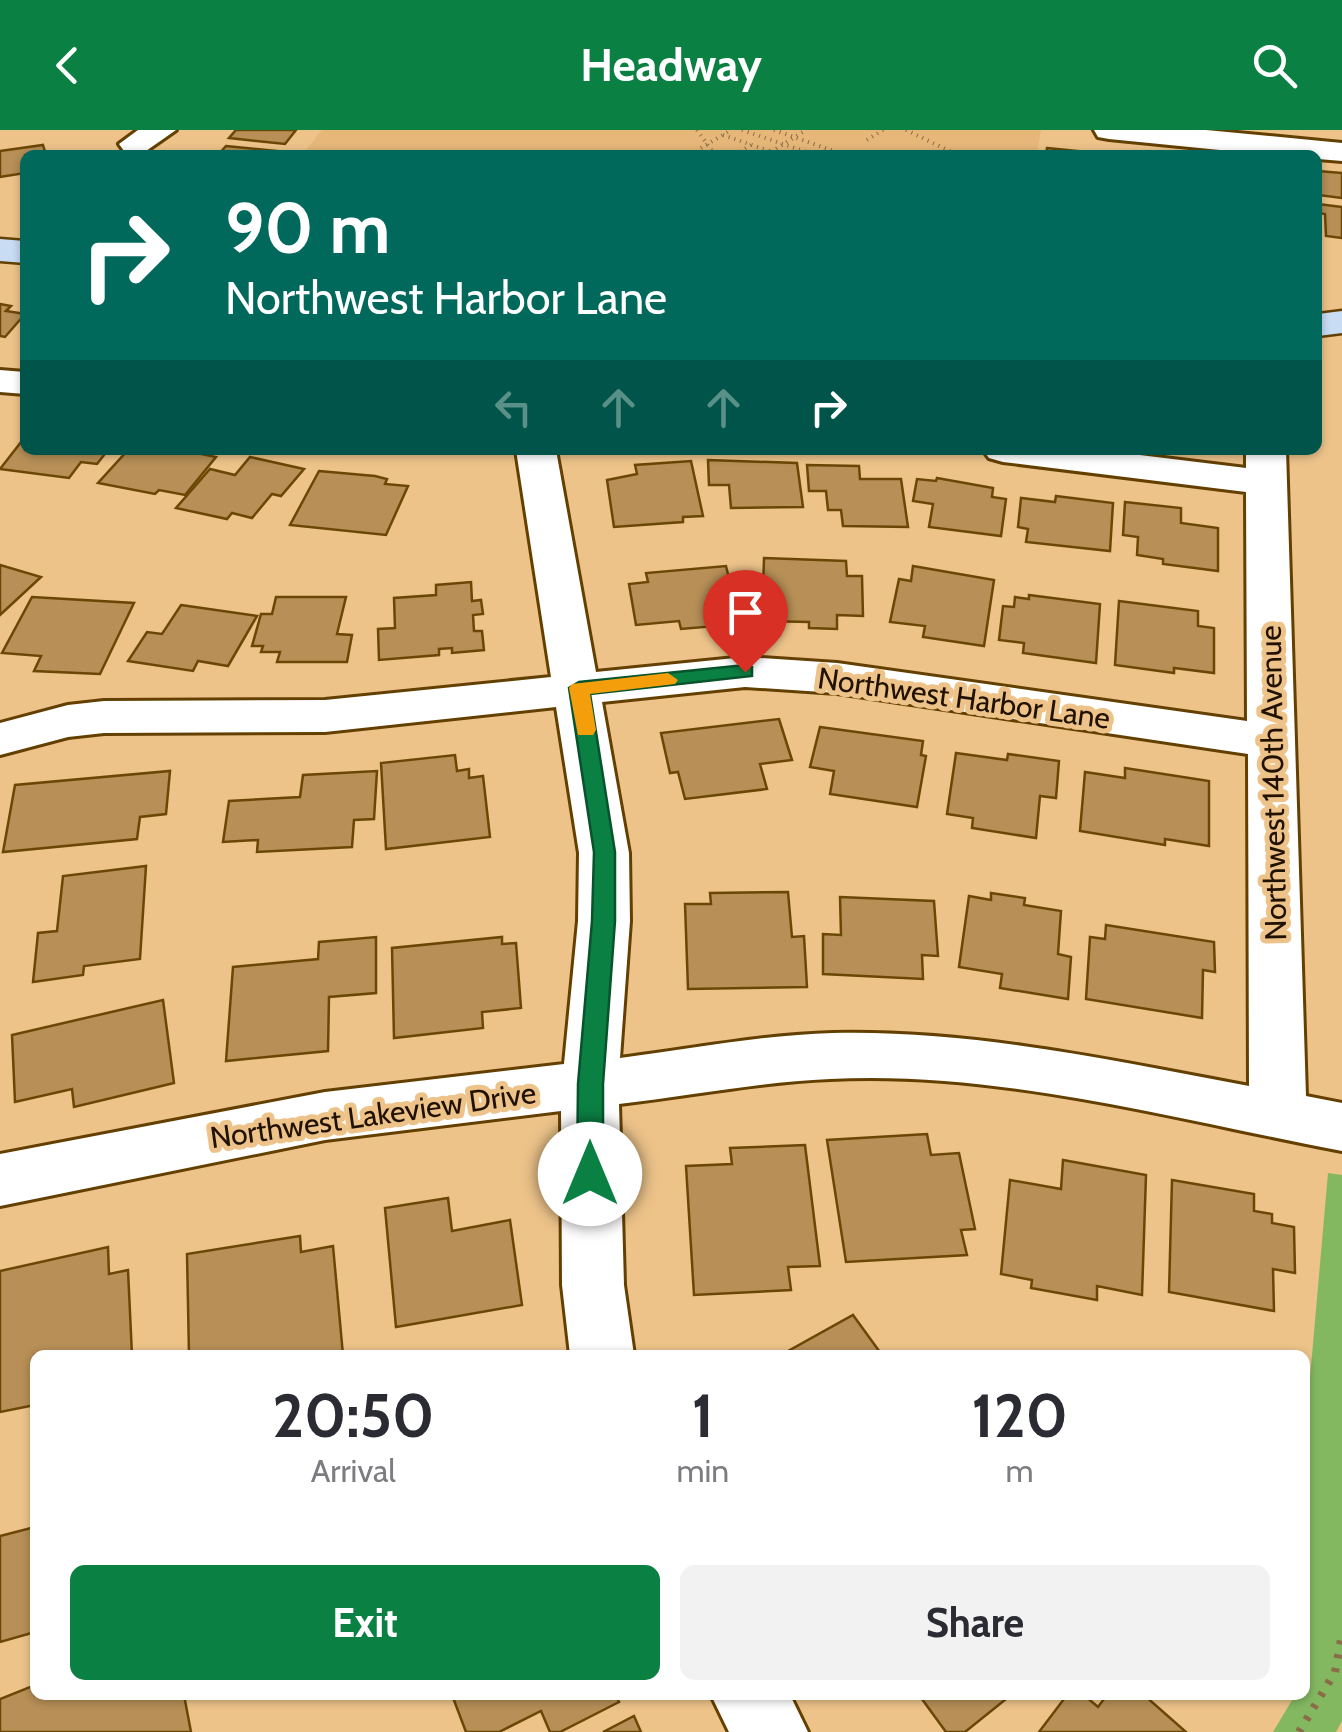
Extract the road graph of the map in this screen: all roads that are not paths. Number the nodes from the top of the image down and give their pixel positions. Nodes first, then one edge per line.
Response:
1 (1108, 130) edge
2 (1255, 149) edge
3 (1284, 150) edge
4 (537, 455) edge
5 (1081, 455) edge
6 (1267, 467) edge
7 (579, 688) junction
8 (0, 739) edge
9 (1272, 741) junction
10 (590, 1084) junction
11 (1278, 1116) junction
12 (1342, 1127) edge
13 (0, 1180) edge
14 (601, 1350) edge
15 (751, 1700) edge
16 (771, 1732) edge

1 - 2 street
2 - 3 street
4 - 7 street
5 - 6 street
6 - 9 street, Northwest 140th Avenue
7 - 8 street, Northwest Harbor Lane
7 - 9 street, Northwest Harbor Lane
7 - 10 street
9 - 11 street, Northwest 140th Avenue
10 - 11 street, Northwest Lakeview Drive
10 - 13 street, Northwest Lakeview Drive
10 - 14 street
11 - 12 street, Northwest Lakeview Drive
15 - 16 street

